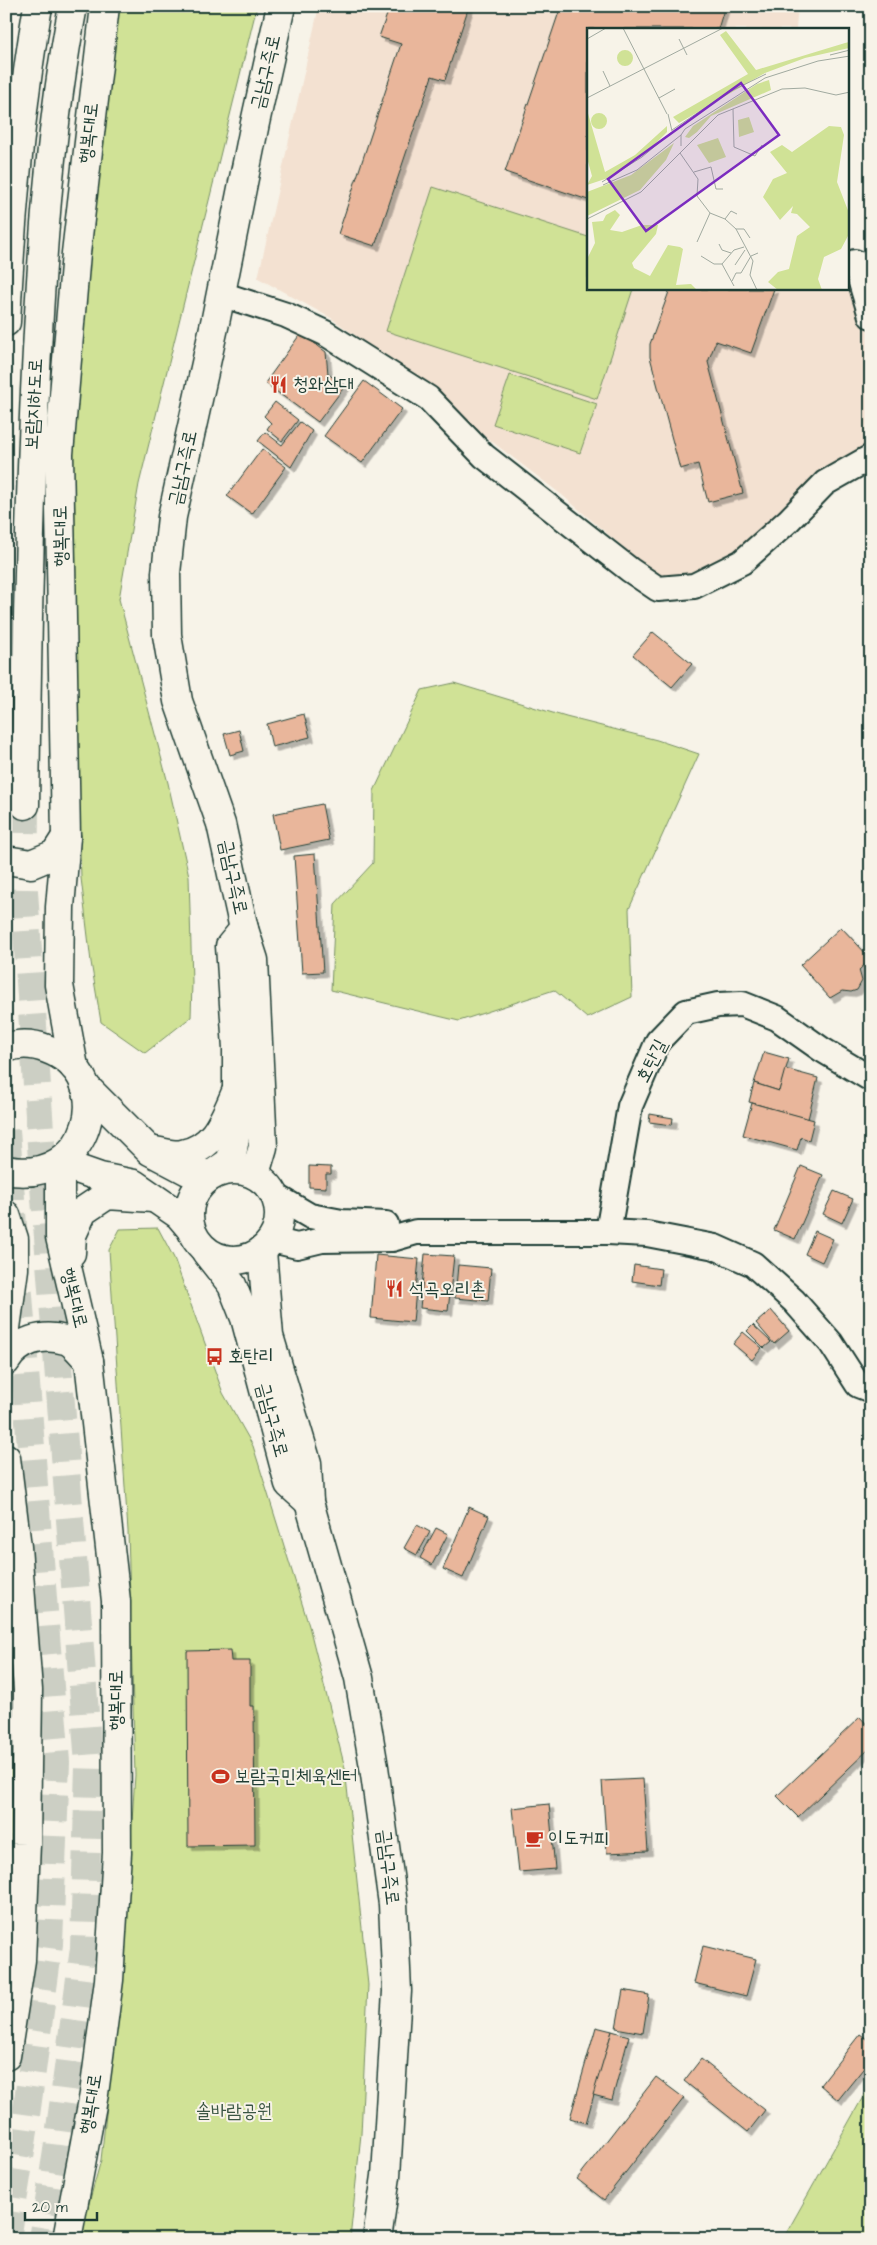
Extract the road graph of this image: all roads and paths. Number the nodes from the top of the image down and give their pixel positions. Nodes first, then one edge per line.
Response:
1 (21, 6) edge
2 (38, 6) edge
3 (73, 6) edge
4 (104, 6) edge
5 (281, 6) edge
6 (6, 127) edge
7 (855, 262) dead end
8 (221, 294) junction
9 (871, 316) edge
10 (6, 322) edge
11 (871, 457) edge
12 (24, 804) tunnel mouth
13 (66, 837) junction
14 (6, 860) edge
15 (244, 929) junction
16 (6, 1048) edge
17 (80, 1077) junction
18 (871, 1079) edge
19 (236, 1092) junction
20 (150, 1151) junction
21 (60, 1163) junction
22 (6, 1170) edge
23 (255, 1174) junction
24 (211, 1175) junction
25 (276, 1196) junction
26 (153, 1198) junction
27 (6, 1215) tunnel mouth
28 (190, 1228) junction
29 (416, 1232) junction
30 (608, 1232) junction
31 (267, 1245) junction
32 (206, 1252) junction
33 (70, 1284) junction
34 (6, 1328) edge
35 (89, 1361) junction
36 (6, 1362) edge
37 (871, 1390) edge
38 (6, 1458) edge
39 (309, 1502) junction
40 (6, 2056) edge
41 (67, 2239) edge
42 (377, 2239) edge

1 - 6 main road
2 - 10 main road
3 - 12 main road, 보람지하도로
4 - 13 main road, 행복대로
5 - 8 main road, 금남구즉로
7 - 9 street
8 - 11 street
8 - 15 main road, 금남구즉로
13 - 14 main road
13 - 17 main road, 행복대로
15 - 19 main road, 금남구즉로
15 - 23 main road, 금남구즉로
16 - 17 main road
17 - 20 main road
17 - 21 main road, 행복대로
18 - 30 street, 호탄길
19 - 20 main road
19 - 24 main road, 금남구즉로
20 - 24 main road
21 - 22 main road
21 - 26 main road
21 - 33 main road, 행복대로
23 - 24 main road
23 - 25 main road
24 - 28 main road
25 - 29 street
25 - 31 main road
26 - 28 main road
26 - 33 main road
27 - 34 main road
28 - 32 main road
29 - 30 street
29 - 31 street
30 - 37 street
31 - 32 main road
31 - 39 main road, 금남구즉로
32 - 39 main road, 금남구즉로
33 - 35 main road, 행복대로
35 - 36 main road
35 - 41 main road, 행복대로
38 - 40 main road
39 - 42 main road, 금남구즉로

